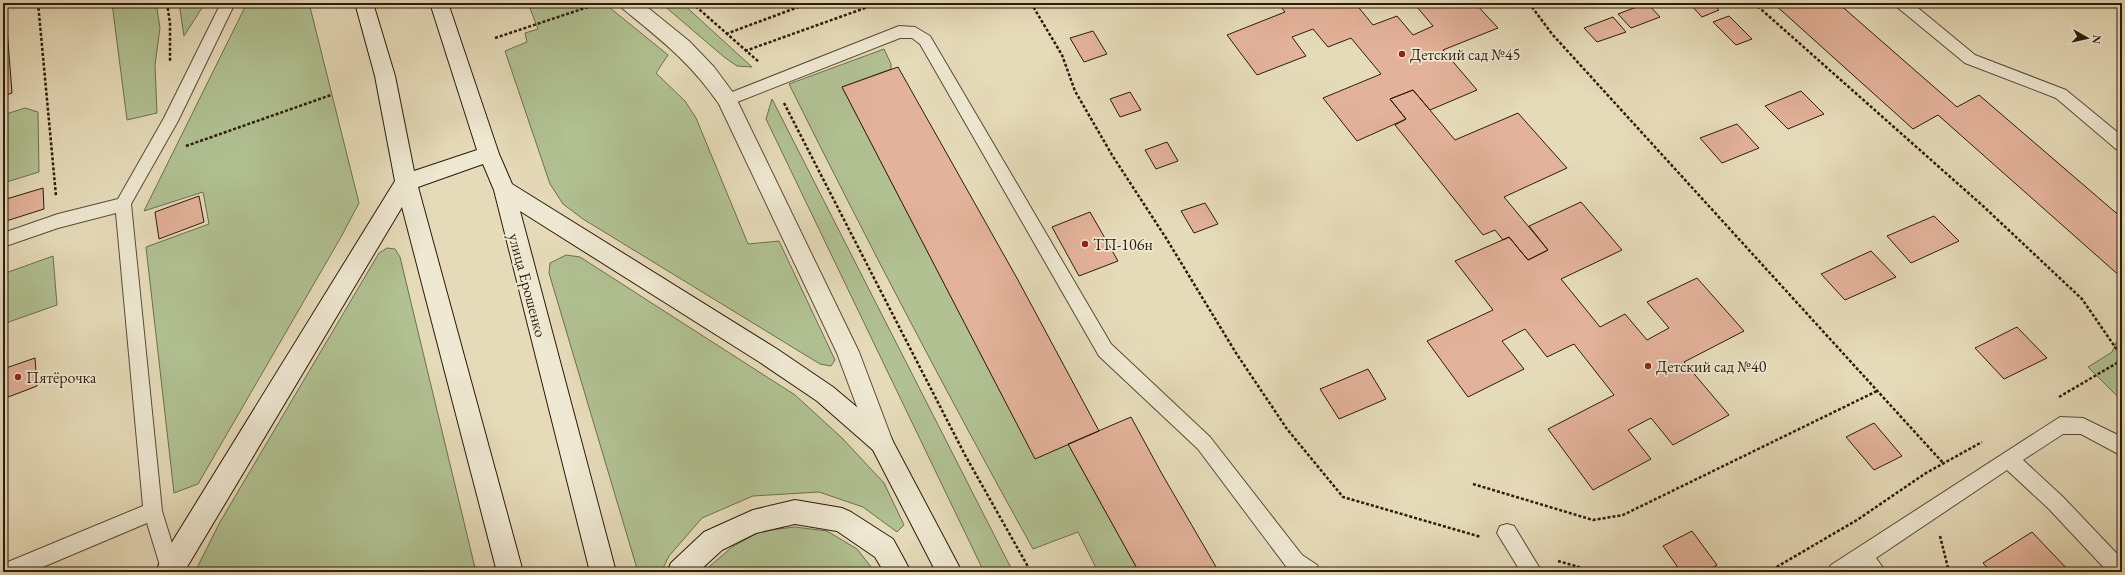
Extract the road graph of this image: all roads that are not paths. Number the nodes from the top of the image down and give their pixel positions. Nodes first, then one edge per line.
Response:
1 (228, 3) edge
2 (364, 3) edge
3 (440, 3) edge
4 (629, 3) edge
5 (1902, 3) edge
6 (727, 100) junction
7 (2122, 145) edge
8 (489, 154) junction
9 (406, 182) junction
10 (504, 190) junction
11 (123, 204) junction
12 (3, 240) edge
13 (881, 442) junction
14 (2122, 447) edge
15 (2008, 459) junction
16 (153, 511) junction
17 (1507, 533) dead end
18 (1863, 557) junction
19 (171, 570) edge
20 (8, 572) edge
21 (510, 572) edge
22 (603, 572) edge
23 (680, 572) edge
24 (898, 572) edge
25 (949, 572) edge
26 (1310, 572) edge
27 (1532, 572) edge
28 (1838, 572) edge
29 (1876, 572) edge
30 (2121, 572) edge

1 - 11 lane
2 - 9 main road
3 - 8 main road, улица Ерошенко
4 - 6 main road
5 - 7 lane
6 - 13 main road
6 - 26 lane
8 - 9 main road
8 - 10 main road, улица Ерошенко
9 - 19 main road
9 - 21 main road
10 - 13 main road
10 - 22 main road, улица Ерошенко
11 - 12 lane
11 - 16 lane
13 - 25 main road
14 - 15 lane
15 - 18 lane
15 - 30 lane
16 - 19 lane
16 - 20 lane
17 - 27 lane
18 - 28 lane
18 - 29 lane
23 - 24 main road

